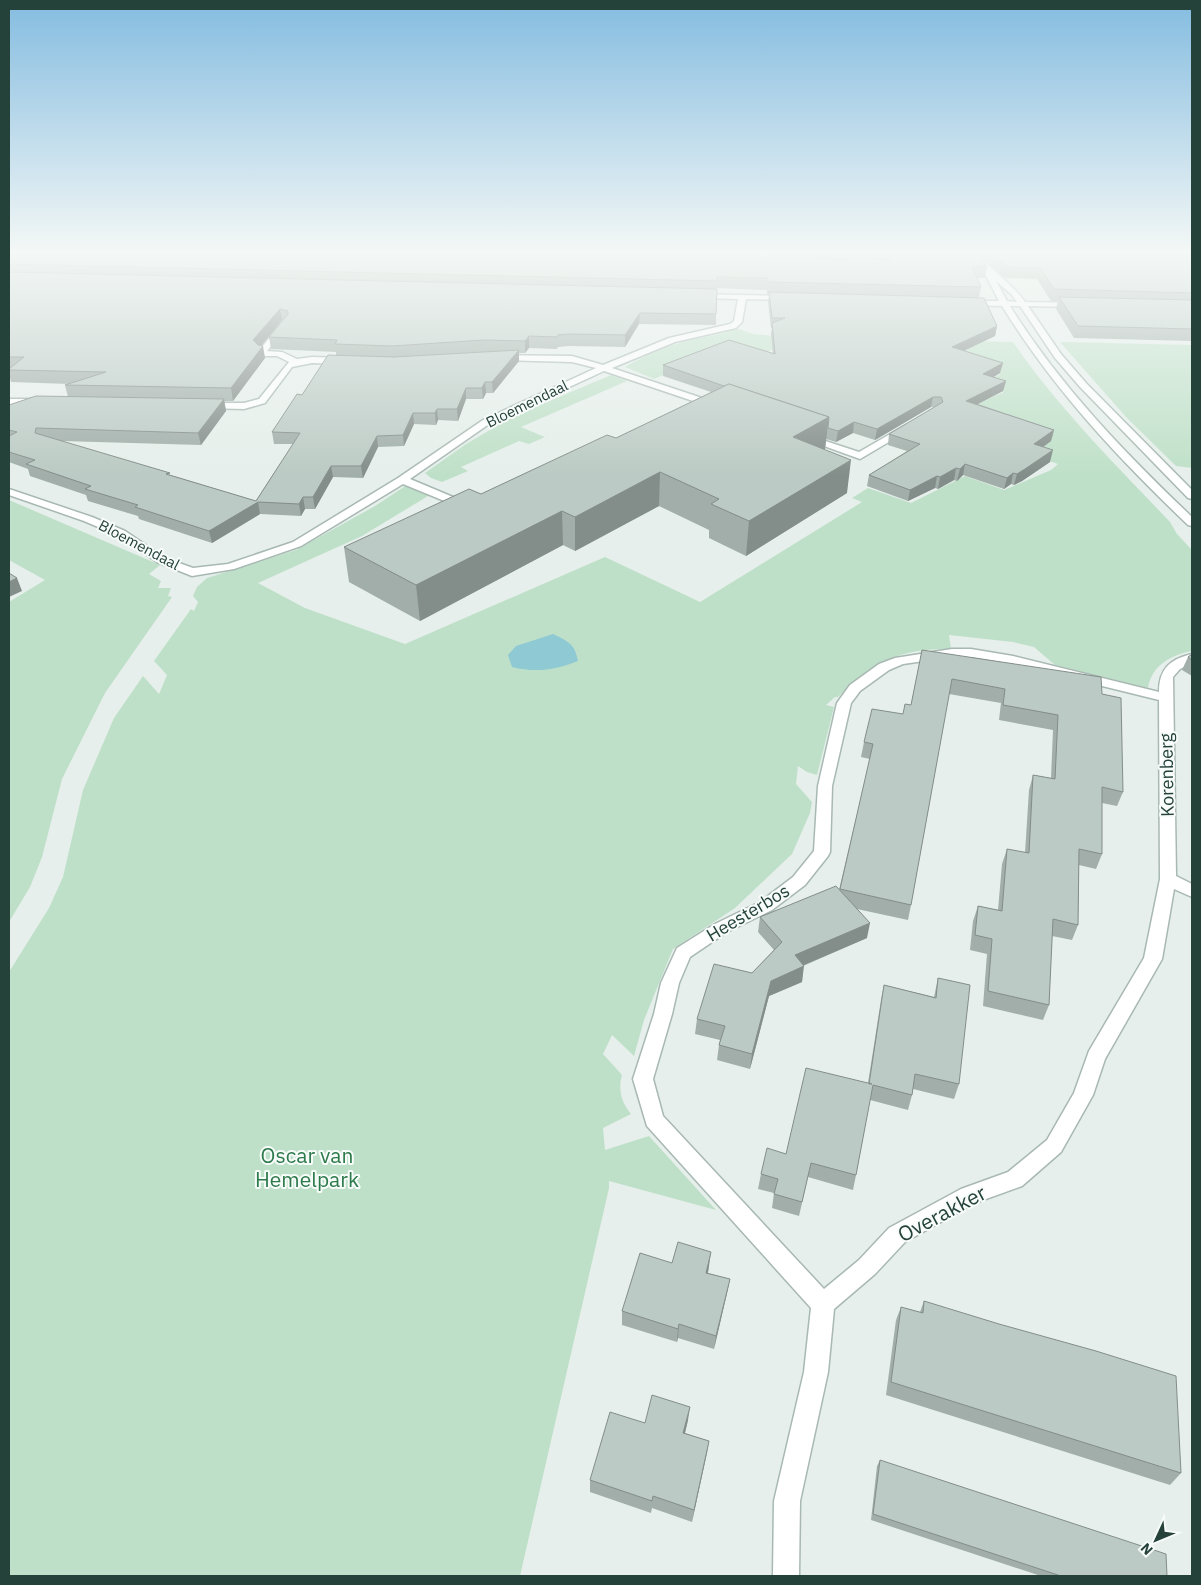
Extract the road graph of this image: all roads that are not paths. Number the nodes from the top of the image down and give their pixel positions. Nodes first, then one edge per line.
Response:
1 (282, 328) edge
2 (724, 328) edge
3 (1021, 328) edge
4 (1039, 328) edge
5 (495, 357) edge
6 (296, 362) junction
7 (357, 362) edge
8 (604, 368) junction
9 (9, 402) edge
10 (47, 403) edge
11 (702, 404) edge
12 (192, 406) edge
13 (918, 421) edge
14 (795, 434) edge
15 (402, 480) junction
16 (9, 492) edge
17 (1192, 496) edge
18 (476, 508) edge
19 (1192, 523) edge
20 (1192, 658) edge
21 (1166, 697) junction
22 (1168, 879) junction
23 (1192, 891) edge
24 (823, 1304) junction
25 (786, 1576) edge

1 - 6 street
2 - 8 street, Bloemendaal
3 - 19 street
4 - 17 street
5 - 8 street
6 - 7 street
6 - 12 street
8 - 11 street
8 - 15 street, Bloemendaal
9 - 10 street
13 - 14 street
15 - 16 street, Bloemendaal
15 - 18 street
20 - 21 street, Korenberg
21 - 22 street, Korenberg
21 - 24 street, Heesterbos
22 - 23 street
22 - 24 street, Overakker
24 - 25 street

